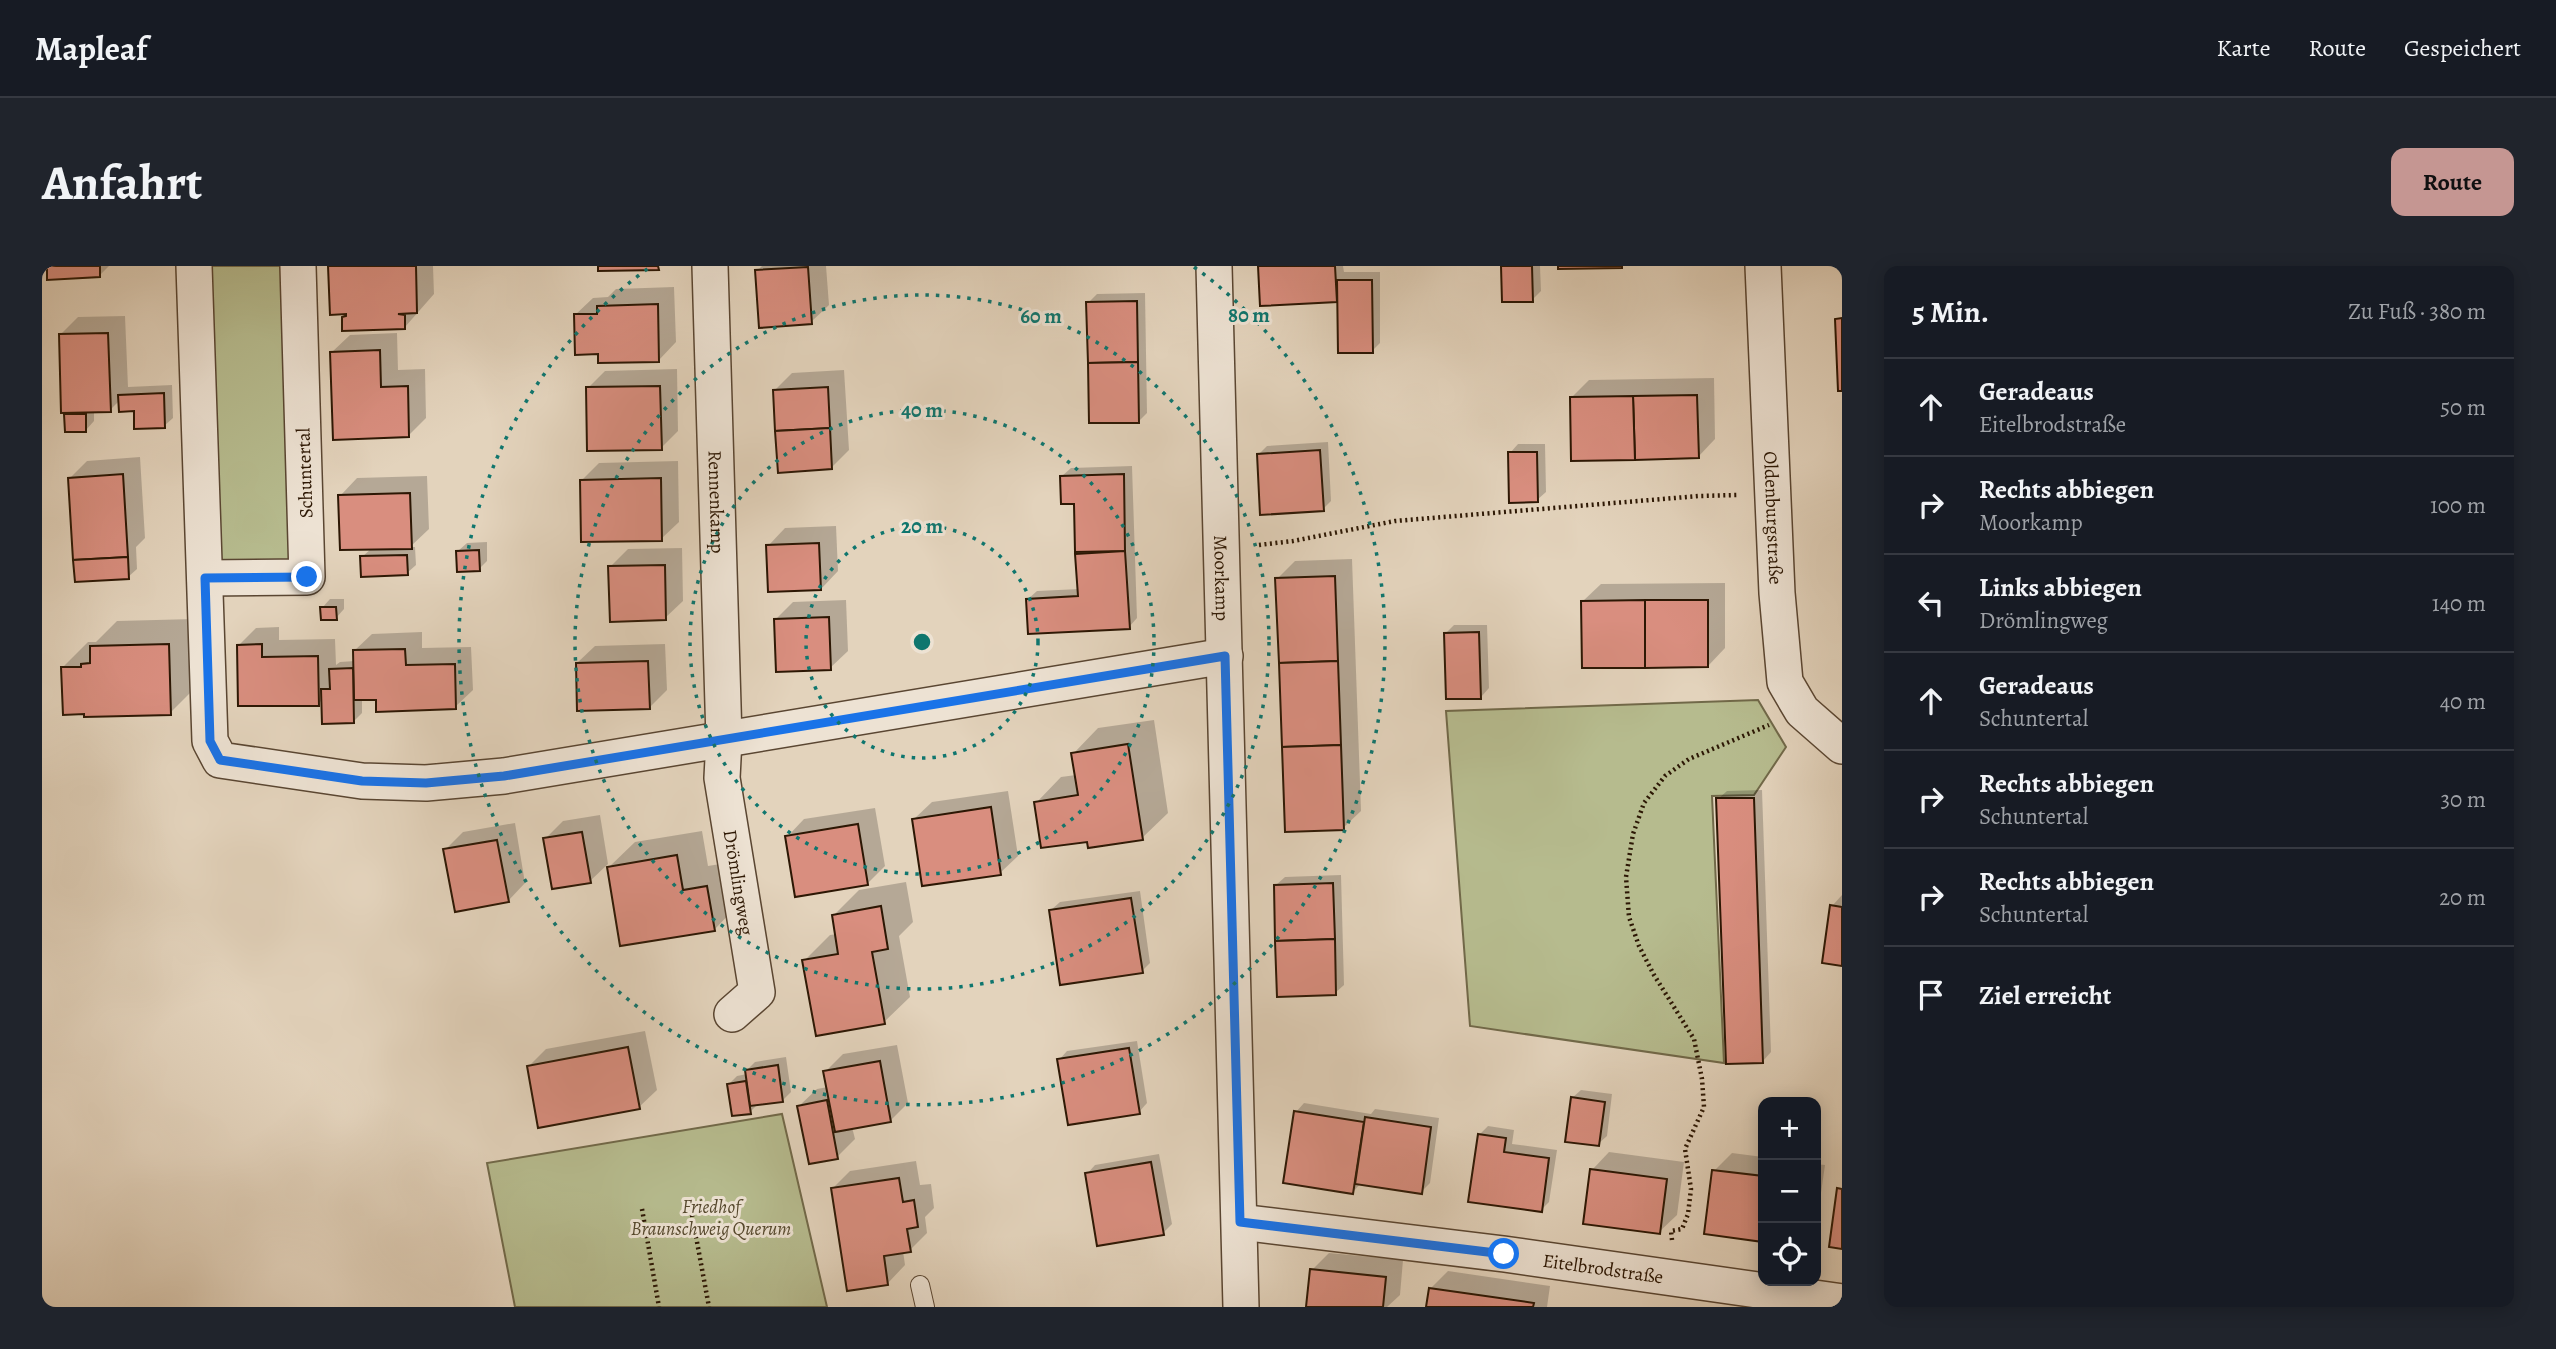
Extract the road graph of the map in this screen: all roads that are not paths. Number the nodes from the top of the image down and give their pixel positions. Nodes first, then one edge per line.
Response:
1 (194, 266) edge
2 (298, 266) edge
3 (710, 266) edge
4 (1214, 266) edge
5 (1763, 266) edge
6 (205, 578) junction
7 (1225, 656) junction
8 (724, 739) junction
9 (1842, 746) edge
10 (732, 1014) dead end
11 (1240, 1222) junction
12 (920, 1285) dead end
13 (1842, 1302) edge
14 (925, 1307) edge
15 (1241, 1307) edge

1 - 6 street
2 - 6 street, Schuntertal
3 - 8 street, Rennenkamp
4 - 7 street, Moorkamp
5 - 9 street, Oldenburgstraße
6 - 8 street
7 - 8 street
7 - 11 street, Moorkamp
8 - 10 street, Drömlingweg
11 - 13 street, Eitelbrodstraße
11 - 15 street, Moorkamp
12 - 14 lane

